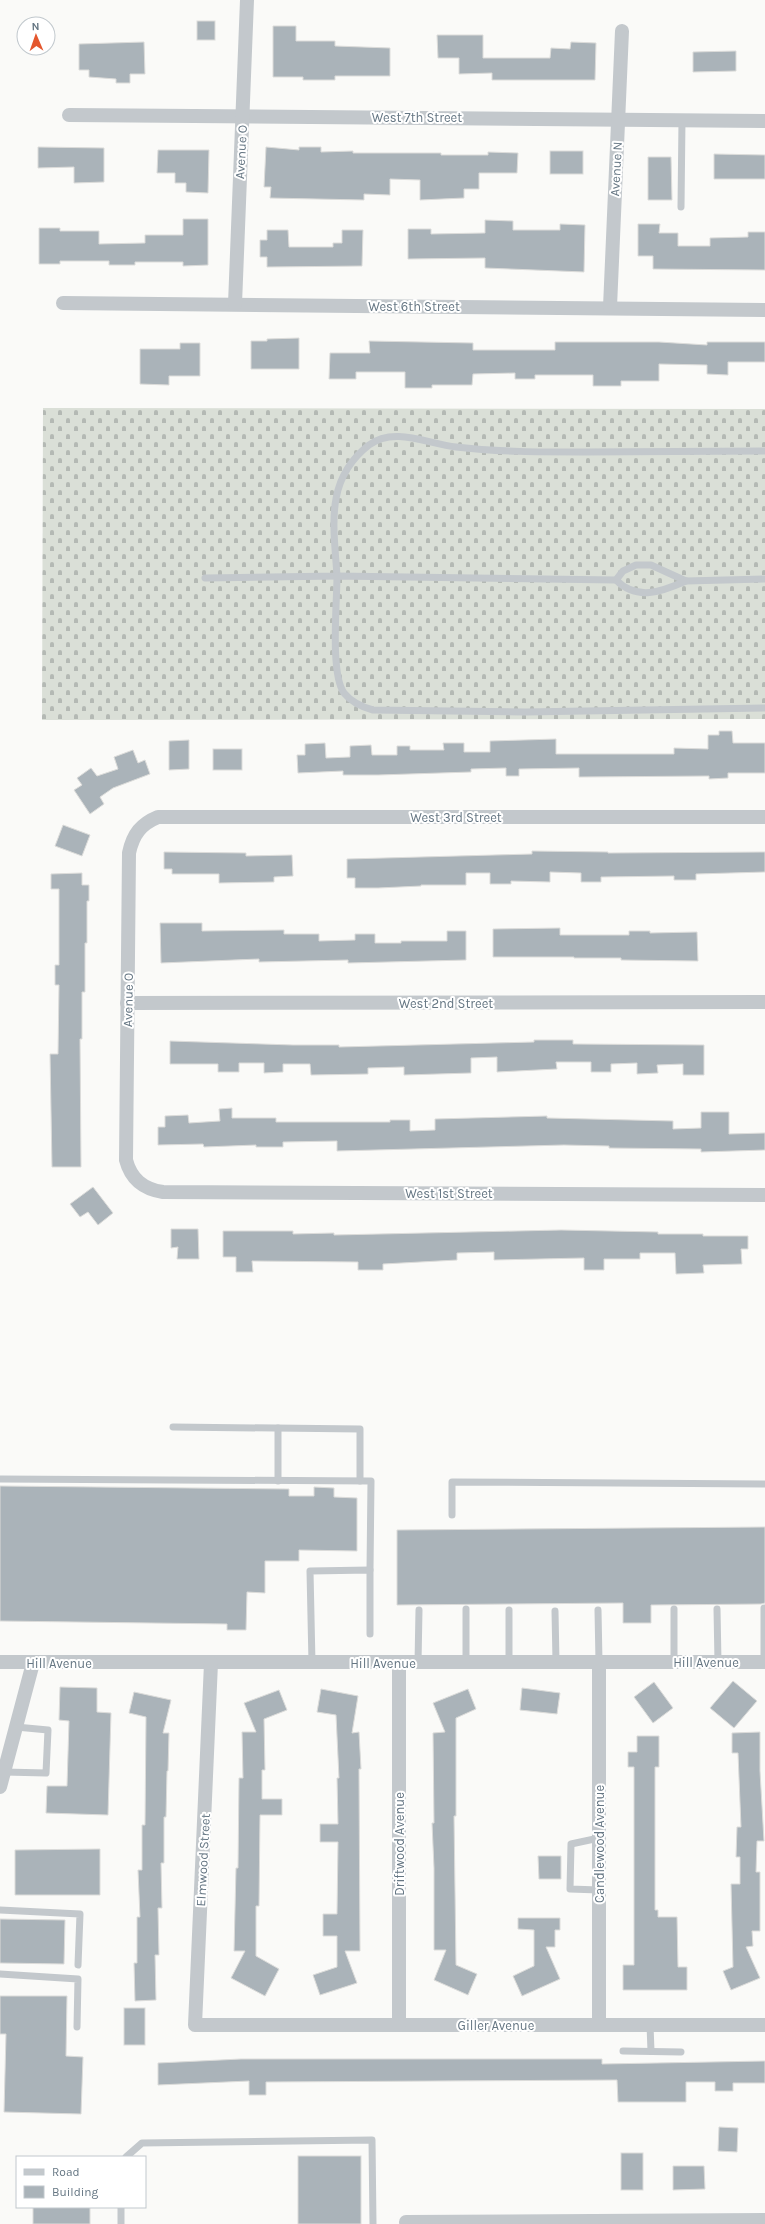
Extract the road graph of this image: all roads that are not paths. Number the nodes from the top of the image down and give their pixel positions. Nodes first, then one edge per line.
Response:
1 (246, 0) edge
2 (622, 31) dead end
3 (69, 115) dead end
4 (243, 116) junction
5 (618, 119) junction
6 (682, 120) junction
7 (765, 121) edge
8 (681, 207) dead end
9 (64, 303) dead end
10 (234, 304) junction
11 (610, 307) junction
12 (765, 310) edge
13 (765, 451) edge
14 (337, 576) junction
15 (205, 578) dead end
16 (765, 579) edge
17 (616, 580) junction
18 (686, 580) junction
19 (765, 708) edge
20 (765, 818) edge
21 (147, 822) joint
22 (765, 1002) edge
23 (128, 1003) junction
24 (136, 1181) joint
25 (765, 1195) edge
26 (173, 1427) dead end
27 (278, 1428) junction
28 (0, 1479) edge
29 (278, 1481) junction
30 (360, 1481) junction
31 (765, 1484) edge
32 (452, 1515) dead end
33 (370, 1570) junction
34 (717, 1608) dead end
35 (764, 1608) edge
36 (466, 1609) dead end
37 (674, 1609) dead end
38 (419, 1610) dead end
39 (509, 1610) dead end
40 (598, 1610) dead end
41 (555, 1611) dead end
42 (370, 1634) dead end
43 (0, 1662) edge
44 (418, 1662) junction
45 (466, 1662) junction
46 (509, 1662) junction
47 (556, 1662) junction
48 (599, 1662) junction
49 (674, 1662) junction
50 (718, 1662) junction
51 (765, 1662) edge
52 (33, 1663) junction
53 (211, 1663) junction
54 (312, 1663) junction
55 (399, 1663) junction
56 (16, 1727) junction
57 (4, 1772) junction
58 (0, 1787) edge
59 (599, 1838) junction
60 (599, 1890) junction
61 (0, 1910) edge
62 (78, 1965) dead end
63 (0, 1974) edge
64 (228, 2025) joint
65 (399, 2025) junction
66 (599, 2025) junction
67 (650, 2025) junction
68 (765, 2025) edge
69 (77, 2027) dead end
70 (623, 2051) dead end
71 (651, 2051) junction
72 (681, 2052) dead end
73 (127, 2156) edge
74 (122, 2208) edge
75 (765, 2220) edge
76 (406, 2222) dead end
77 (580, 2222) edge
78 (643, 2222) edge
79 (483, 2223) edge
80 (529, 2223) edge
81 (122, 2224) edge
82 (373, 2224) edge

1 - 4 street, Avenue O
2 - 5 street, Avenue N
3 - 4 street, West 7th Street
4 - 5 street, West 7th Street
4 - 10 street, Avenue O
5 - 6 street, West 7th Street
5 - 11 street, Avenue N
6 - 7 street, West 7th Street
6 - 8 lane
9 - 10 street, West 6th Street
10 - 11 street, West 6th Street
11 - 12 street, West 6th Street
13 - 14 lane
14 - 15 lane
14 - 17 lane
14 - 19 lane
16 - 18 lane
17 - 18 lane
17 - 18 lane
20 - 21 street, West 3rd Street
21 - 23 street, Avenue O
22 - 23 street, West 2nd Street
23 - 24 street, Avenue O
24 - 25 street, West 1st Street
26 - 27 lane
27 - 29 lane
27 - 30 lane
28 - 29 lane
29 - 30 lane
30 - 33 lane
31 - 32 lane
33 - 42 lane
33 - 54 lane
34 - 50 lane
35 - 51 lane
36 - 45 lane
37 - 49 lane
38 - 44 lane
39 - 46 lane
40 - 48 lane
41 - 47 lane
43 - 52 street, Hill Avenue
44 - 45 street, Hill Avenue
44 - 55 street, Hill Avenue
45 - 46 street, Hill Avenue
46 - 47 street, Hill Avenue
47 - 48 street, Hill Avenue
48 - 49 street, Hill Avenue
48 - 59 street, Candlewood Avenue
49 - 50 street, Hill Avenue
50 - 51 street, Hill Avenue
52 - 53 street, Hill Avenue
52 - 56 street
53 - 54 street, Hill Avenue
53 - 64 street, Elmwood Street
54 - 55 street, Hill Avenue
55 - 65 street, Driftwood Avenue
56 - 57 street
56 - 57 lane
57 - 58 street
59 - 60 street, Candlewood Avenue
59 - 60 lane
60 - 66 street, Candlewood Avenue
61 - 62 lane
63 - 69 lane
64 - 65 street, Giller Avenue
65 - 66 street, Giller Avenue
66 - 67 street, Giller Avenue
67 - 68 street, Giller Avenue
67 - 71 lane
70 - 71 lane
71 - 72 lane
73 - 82 lane
74 - 81 lane
75 - 78 street
76 - 79 street
77 - 78 street
77 - 80 street
79 - 80 street

